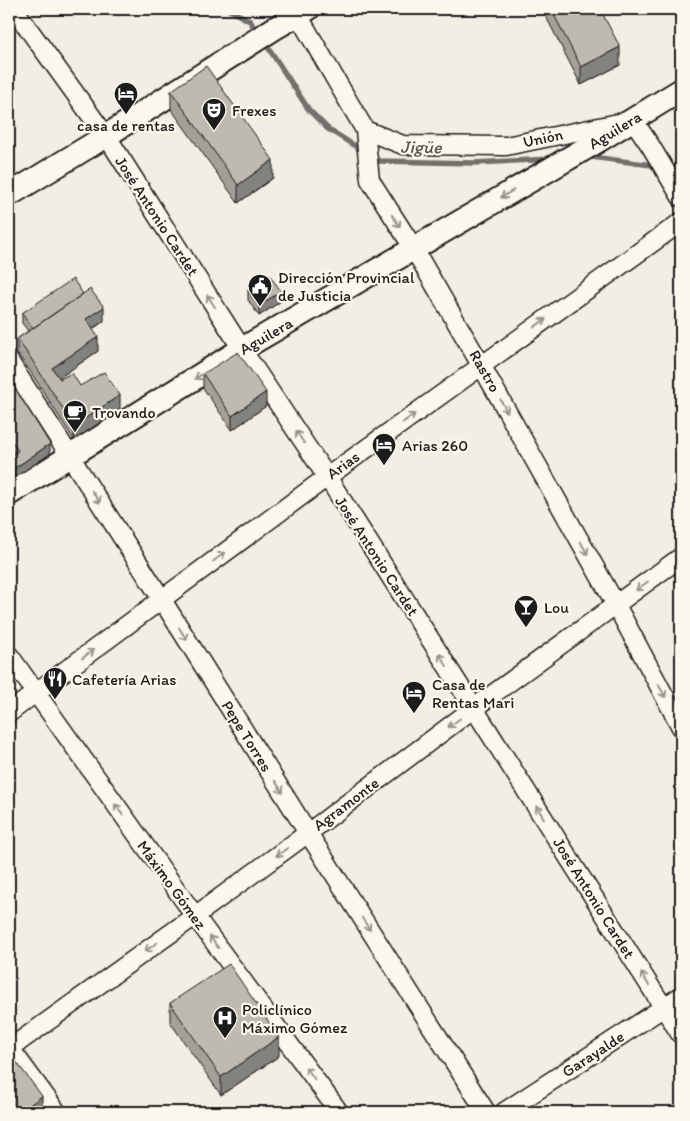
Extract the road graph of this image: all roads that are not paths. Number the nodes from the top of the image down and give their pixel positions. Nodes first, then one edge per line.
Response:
1 (14, 9) edge
2 (303, 12) edge
3 (681, 90) edge
4 (633, 120) junction
5 (365, 130) junction
6 (106, 136) junction
7 (677, 190) edge
8 (9, 195) edge
9 (681, 222) edge
10 (414, 249) junction
11 (242, 350) junction
12 (9, 361) edge
13 (481, 365) junction
14 (69, 456) junction
15 (327, 478) junction
16 (9, 494) edge
17 (681, 557) edge
18 (162, 600) junction
19 (616, 605) junction
20 (9, 655) edge
21 (35, 693) junction
22 (474, 708) junction
23 (9, 713) edge
24 (681, 727) edge
25 (308, 833) junction
26 (195, 916) junction
27 (681, 996) edge
28 (663, 1007) junction
29 (681, 1034) edge
30 (9, 1048) edge
31 (57, 1112) edge
32 (339, 1112) edge
33 (486, 1112) edge
34 (504, 1112) edge

1 - 6 street, José Antonio Cardet
2 - 5 street, Rastro
2 - 6 main road
3 - 4 main road, Aguilera
4 - 5 street, Unión
4 - 7 street
4 -> 10 main road, Aguilera
5 -> 10 street, Rastro
6 - 8 main road
11 -> 6 street, José Antonio Cardet
13 -> 9 street, Arias
10 - 11 main road, Aguilera
10 - 13 street, Rastro
11 -> 14 main road, Aguilera
15 -> 11 street, José Antonio Cardet
12 - 14 street, Pepe Torres
15 -> 13 street, Arias
13 -> 19 street, Rastro
14 - 16 main road, Aguilera
14 -> 18 street, Pepe Torres
18 -> 15 street, Arias
22 -> 15 street, José Antonio Cardet
17 -> 19 street, Agramonte
21 -> 18 street, Arias
18 -> 25 street, Pepe Torres
19 - 22 street, Agramonte
19 -> 24 street, Rastro
20 - 21 street, Máximo Gómez
21 - 23 street, Arias
26 -> 21 street, Máximo Gómez
22 -> 25 street, Agramonte
28 -> 22 street, José Antonio Cardet
25 -> 26 street, Agramonte
25 -> 33 street, Pepe Torres
26 -> 30 street, Agramonte
32 -> 26 street, Máximo Gómez
27 - 28 street, Garayalde
28 - 29 street, José Antonio Cardet
28 - 34 street, Garayalde
30 - 31 street

